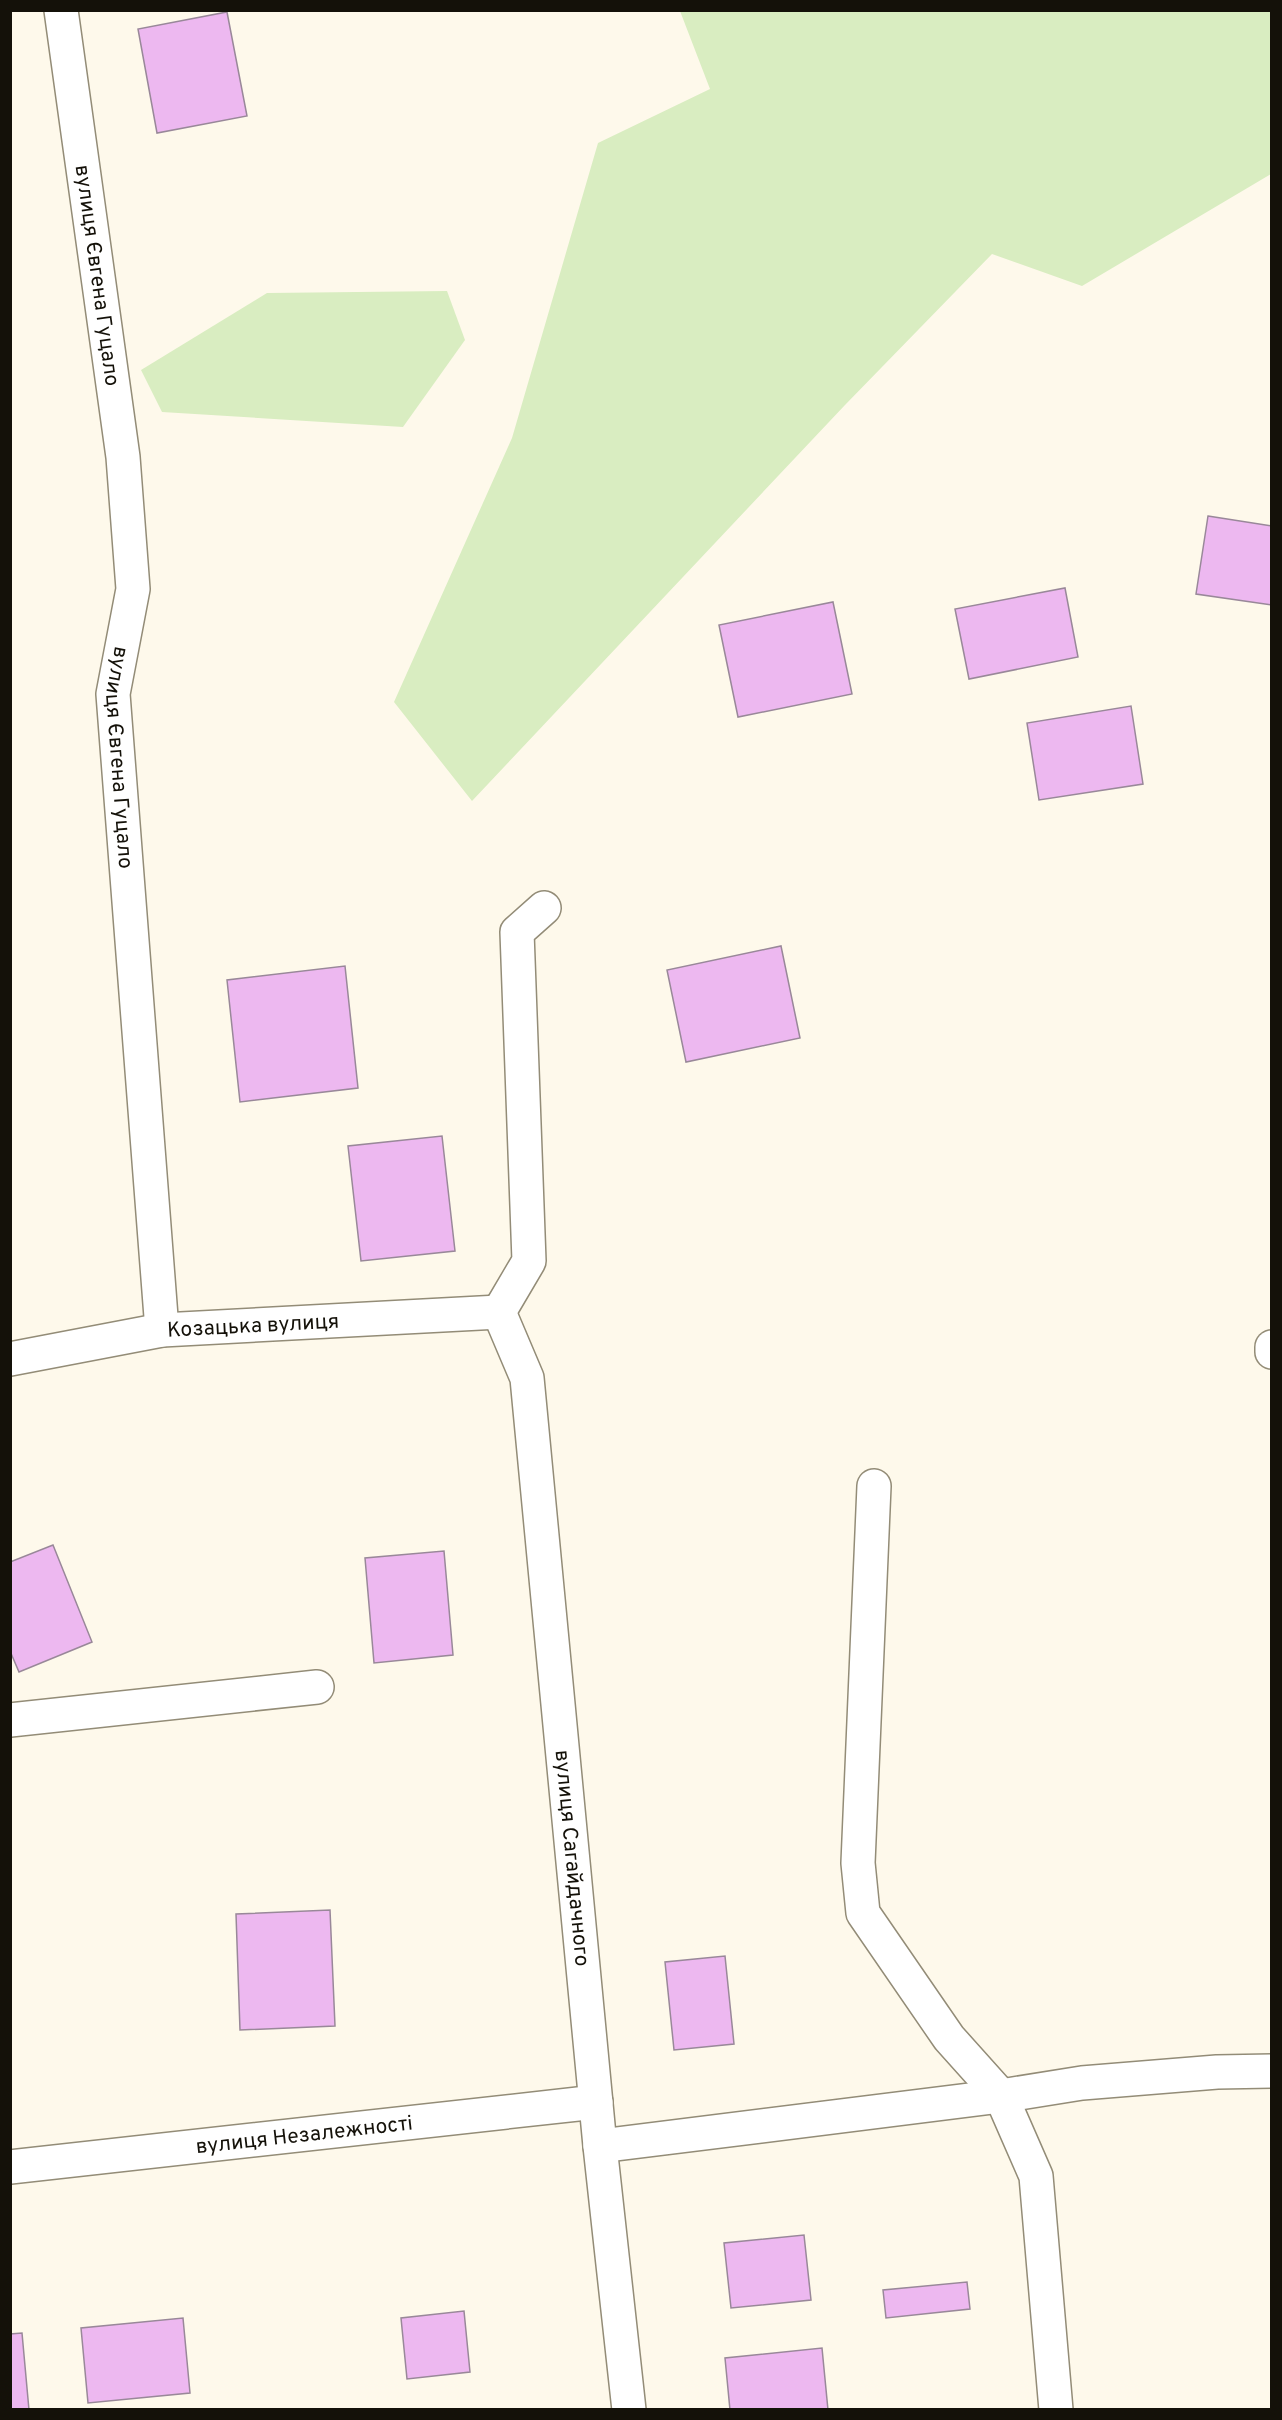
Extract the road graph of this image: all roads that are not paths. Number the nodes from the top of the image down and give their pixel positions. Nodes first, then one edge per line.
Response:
1 (61, 10) edge
2 (544, 908) dead end
3 (499, 1312) junction
4 (162, 1330) junction
5 (10, 1359) edge
6 (874, 1486) dead end
7 (317, 1687) dead end
8 (10, 1720) edge
9 (1272, 2071) edge
10 (1001, 2096) junction
11 (596, 2102) junction
12 (600, 2146) junction
13 (10, 2167) edge
14 (629, 2409) edge
15 (1056, 2409) edge

1 - 4 street, вулиця Євгена Гуцало
2 - 3 street
3 - 4 street, Козацька вулиця
3 - 11 street, вулиця Сагайдачного
4 - 5 street, Козацька вулиця
6 - 10 street
7 - 8 street
9 - 10 street
10 - 12 street
10 - 15 street
11 - 12 street, вулиця Сагайдачного
11 - 13 street, вулиця Незалежності
12 - 14 street, вулиця Сагайдачного

